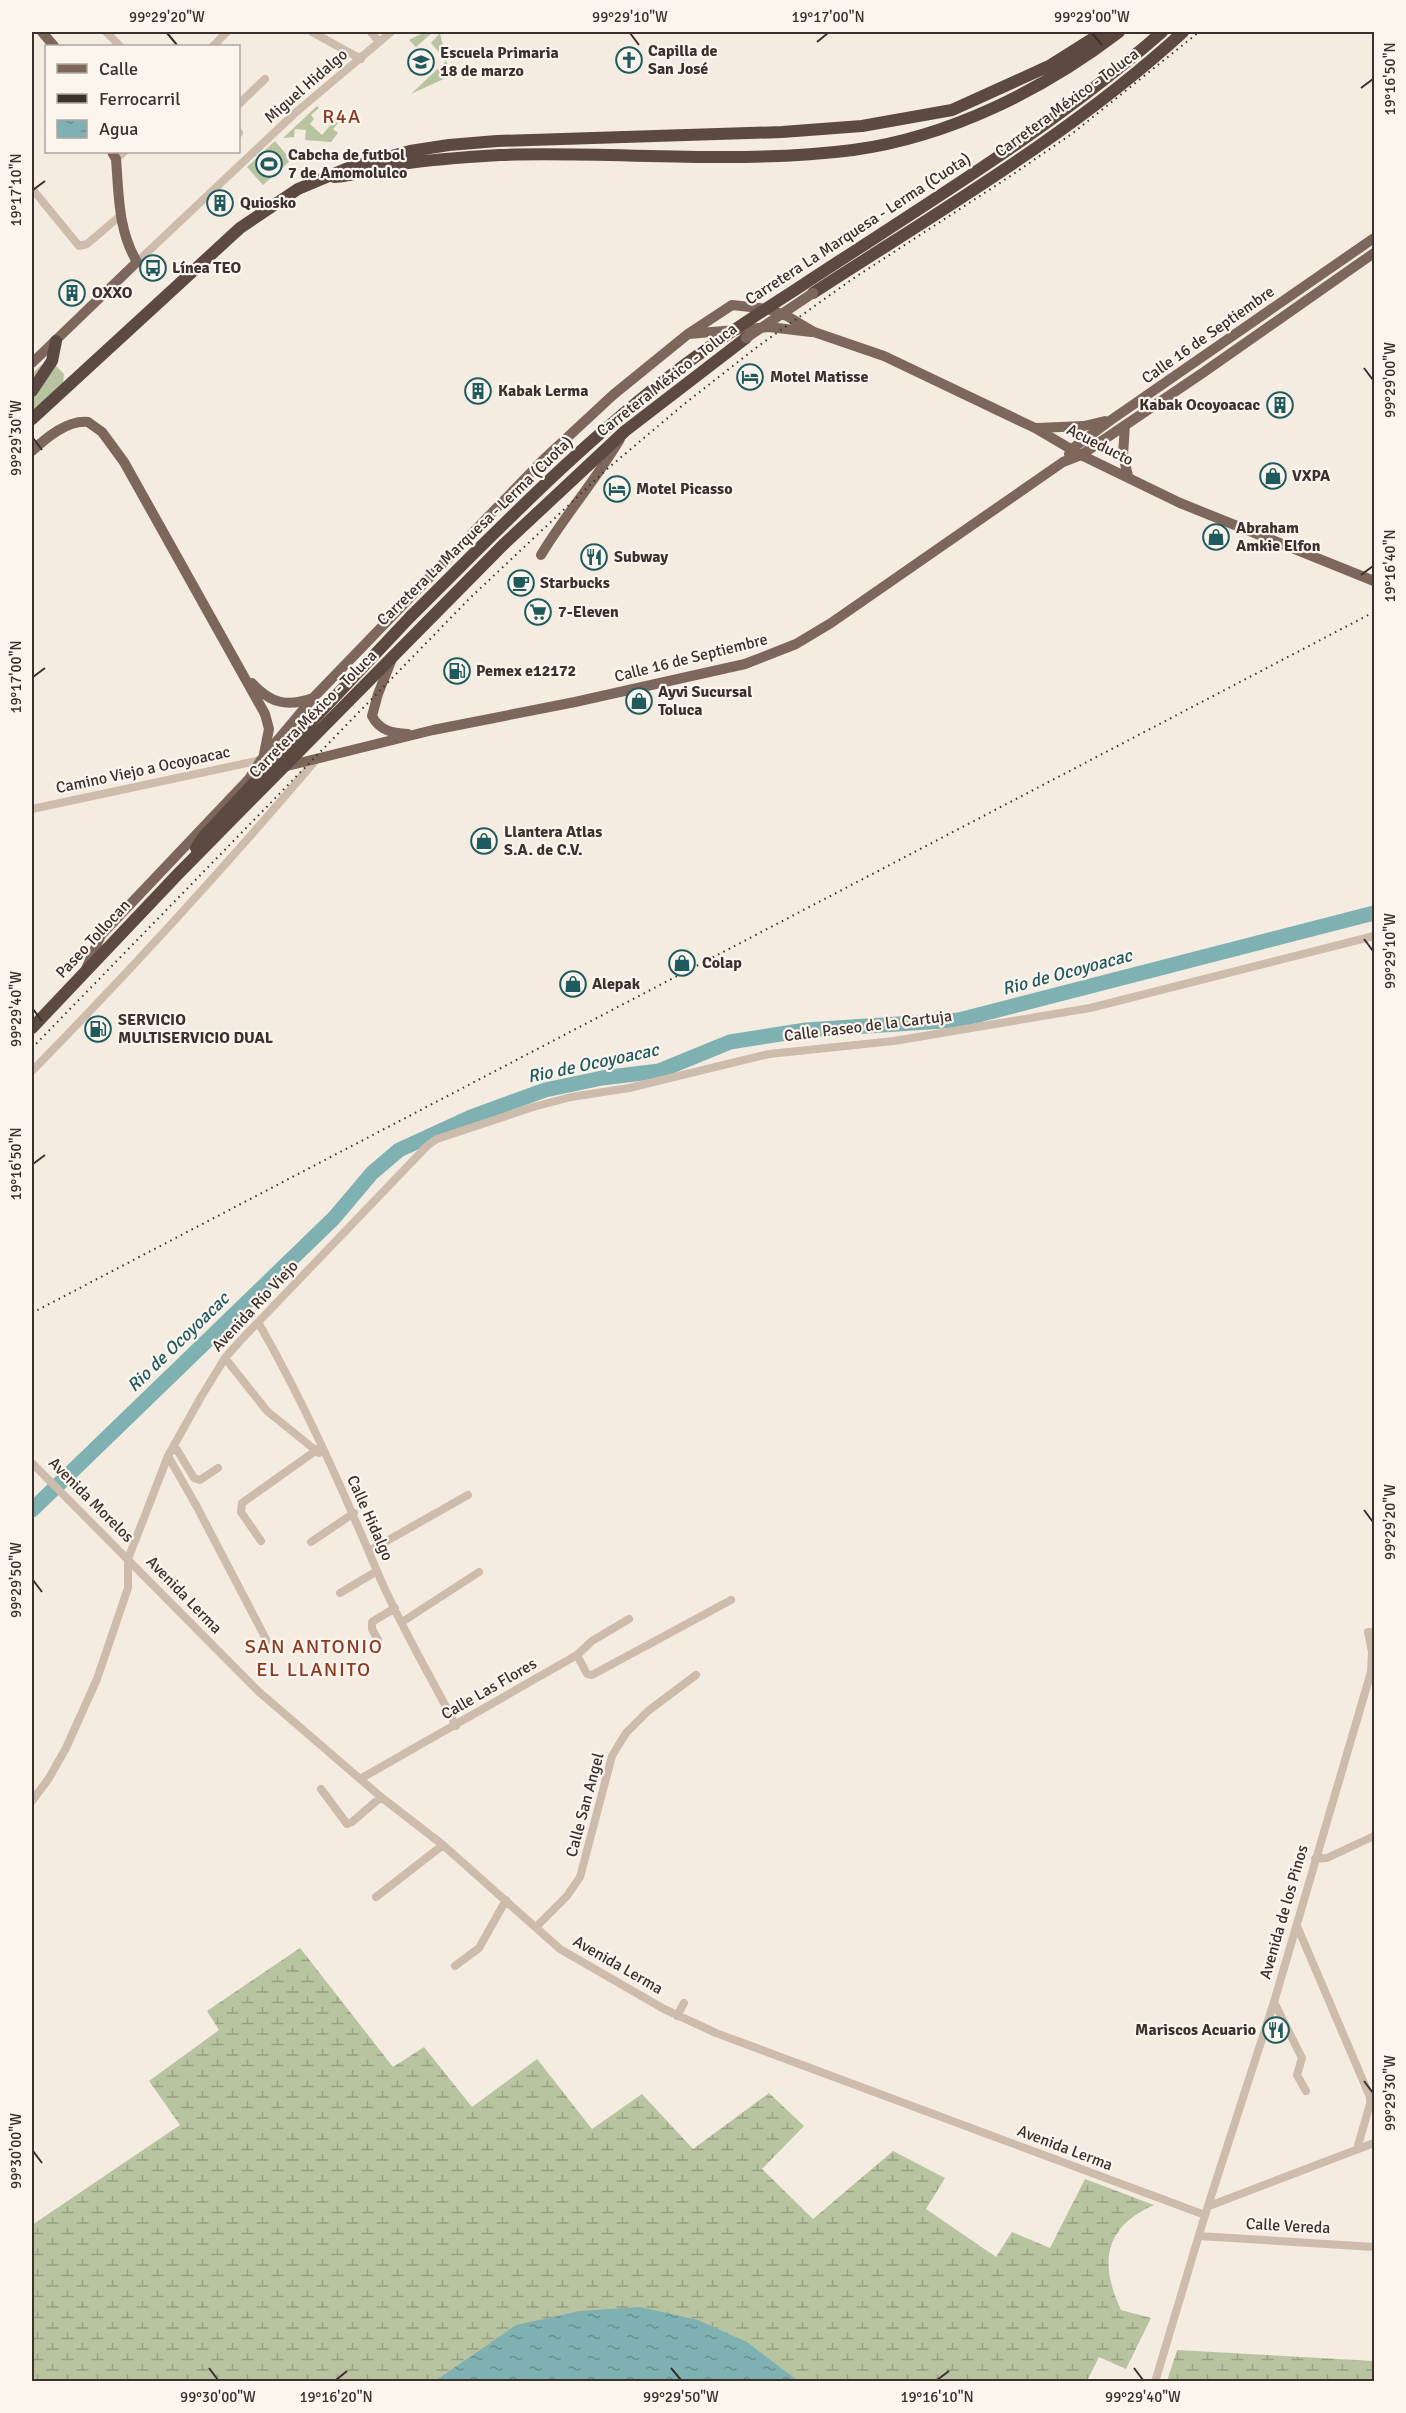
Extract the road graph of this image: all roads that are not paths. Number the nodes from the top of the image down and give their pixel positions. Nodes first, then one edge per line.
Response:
1 (42, 32) edge
2 (106, 32) edge
3 (226, 32) edge
4 (312, 32) edge
5 (371, 32) edge
6 (391, 32) edge
7 (1103, 32) edge
8 (1119, 32) edge
9 (1162, 32) edge
10 (1183, 32) edge
11 (379, 42) junction
12 (53, 45) edge
13 (119, 45) edge
14 (214, 45) edge
15 (361, 59) junction
16 (265, 79) dead end
17 (240, 103) edge
18 (117, 154) edge
19 (320, 179) junction
20 (34, 191) dead end
21 (120, 216) junction
22 (1374, 238) edge
23 (1374, 253) edge
24 (137, 262) junction
25 (813, 293) joint
26 (814, 332) junction
27 (688, 334) junction
28 (747, 338) joint
29 (56, 340) junction
30 (32, 363) edge
31 (32, 391) edge
32 (32, 419) edge
33 (1111, 420) junction
34 (1125, 425) junction
35 (1035, 428) junction
36 (625, 431) junction
37 (32, 451) edge
38 (1077, 451) junction
39 (1128, 476) junction
40 (541, 555) dead end
41 (1374, 581) edge
42 (393, 656) junction
43 (243, 672) junction
44 (313, 698) junction
45 (417, 735) junction
46 (261, 760) junction
47 (316, 760) junction
48 (283, 768) junction
49 (32, 809) edge
50 (178, 874) junction
51 (1374, 936) edge
52 (85, 972) junction
53 (32, 1028) edge
54 (32, 1071) edge
55 (437, 1139) joint
56 (258, 1322) junction
57 (225, 1358) junction
58 (174, 1445) junction
59 (318, 1448) junction
60 (168, 1456) junction
61 (32, 1463) edge
62 (218, 1468) dead end
63 (468, 1495) dead end
64 (354, 1514) junction
65 (261, 1541) dead end
66 (311, 1542) dead end
67 (369, 1551) junction
68 (129, 1559) junction
69 (377, 1571) junction
70 (480, 1572) dead end
71 (340, 1593) dead end
72 (730, 1600) dead end
73 (395, 1608) junction
74 (629, 1619) dead end
75 (402, 1622) junction
76 (1374, 1632) edge
77 (378, 1640) dead end
78 (267, 1641) dead end
79 (577, 1655) junction
80 (696, 1675) dead end
81 (456, 1726) junction
82 (360, 1779) junction
83 (321, 1789) dead end
84 (381, 1797) junction
85 (32, 1801) edge
86 (1374, 1836) edge
87 (443, 1845) junction
88 (1315, 1859) junction
89 (376, 1897) dead end
90 (506, 1900) junction
91 (537, 1926) junction
92 (1297, 1926) junction
93 (455, 1966) dead end
94 (1274, 2002) junction
95 (684, 2003) dead end
96 (677, 2016) junction
97 (1306, 2091) dead end
98 (1374, 2143) edge
99 (1358, 2150) junction
100 (1209, 2206) junction
101 (1205, 2216) junction
102 (1199, 2236) junction
103 (1374, 2247) edge
104 (1155, 2382) edge

1 - 12 main road
2 - 13 street
3 - 14 street
4 - 15 street
5 - 11 street
6 - 11 street, Miguel Hidalgo
7 - 19 highway
8 - 19 highway
9 - 50 highway, Carretera La Marquesa - Lerma (Cuota), bridge
10 - 25 highway, Carretera México - Toluca
11 - 15 street, Miguel Hidalgo
15 - 24 street, Miguel Hidalgo
16 - 17 street
18 - 21 main road
19 - 32 highway
20 - 21 street
21 - 24 main road
22 - 33 main road, Calle 16 de Septiembre
23 - 34 main road, Calle 16 de Septiembre
24 - 29 main road
25 - 28 main road, Carretera México - Toluca, bridge
26 - 27 main road
26 - 27 main road
26 - 35 main road, Acueducto
27 - 44 main road
28 - 36 highway, Carretera México - Toluca
29 - 30 main road
29 - 31 highway
33 - 35 main road
33 - 38 main road, Calle 16 de Septiembre
34 - 38 main road, Calle 16 de Septiembre
34 - 39 main road
35 - 38 main road, Acueducto
36 - 40 main road
36 - 42 highway, Carretera México - Toluca
37 - 43 main road
38 - 39 main road, Acueducto
38 - 45 main road, Calle 16 de Septiembre
39 - 41 main road, Acueducto
42 - 45 main road
42 - 48 highway, Carretera México - Toluca
43 - 44 main road
43 - 46 main road
44 - 46 main road
45 - 47 main road, Calle 16 de Septiembre
46 - 49 street, Camino Viejo a Ocoyoacac
46 - 52 main road
47 - 48 main road, Calle 16 de Septiembre
47 - 54 street
48 - 50 highway, Carretera México - Toluca
50 - 52 highway, Paseo Tollocan
51 - 55 street, Calle Paseo de la Cartuja
52 - 53 highway, Paseo Tollocan
55 - 56 street, Avenida Río Viejo
56 - 57 street, Avenida Río Viejo
56 - 59 street
57 - 58 street, Avenida Río Viejo
57 - 59 street
58 - 60 street, Avenida Río Viejo
58 - 62 street
59 - 64 street, Calle Hidalgo
59 - 65 street
60 - 68 street, Avenida Río Viejo
60 - 78 street
61 - 68 street, Avenida Morelos
63 - 67 street
64 - 66 street
64 - 67 street, Calle Hidalgo
67 - 69 street, Calle Hidalgo
68 - 82 street, Avenida Lerma
68 - 85 street, Avenida Río Viejo
69 - 71 street
69 - 73 street, Calle Hidalgo
70 - 75 street
72 - 79 street
73 - 75 street, Calle Hidalgo
73 - 77 street
74 - 79 street, Calle Las Flores
75 - 81 street, Calle Hidalgo
76 - 88 street, Avenida de los Pinos
79 - 81 street, Calle Las Flores
80 - 91 street, Calle San Angel
81 - 82 street, Calle Las Flores
82 - 84 street, Avenida Lerma
83 - 84 street
84 - 87 street, Avenida Lerma
86 - 88 street
87 - 89 street
87 - 90 street, Avenida Lerma
88 - 92 street, Avenida de los Pinos
90 - 91 street, Avenida Lerma
90 - 93 street
91 - 96 street, Avenida Lerma
92 - 94 street, Avenida de los Pinos
92 - 99 street
94 - 97 street
94 - 100 street, Avenida de los Pinos
95 - 96 street
96 - 101 street, Avenida Lerma
98 - 99 street
99 - 100 street
100 - 101 street, Avenida de los Pinos
101 - 102 street, Avenida de los Pinos
102 - 103 street, Calle Vereda
102 - 104 street, Avenida de los Pinos

